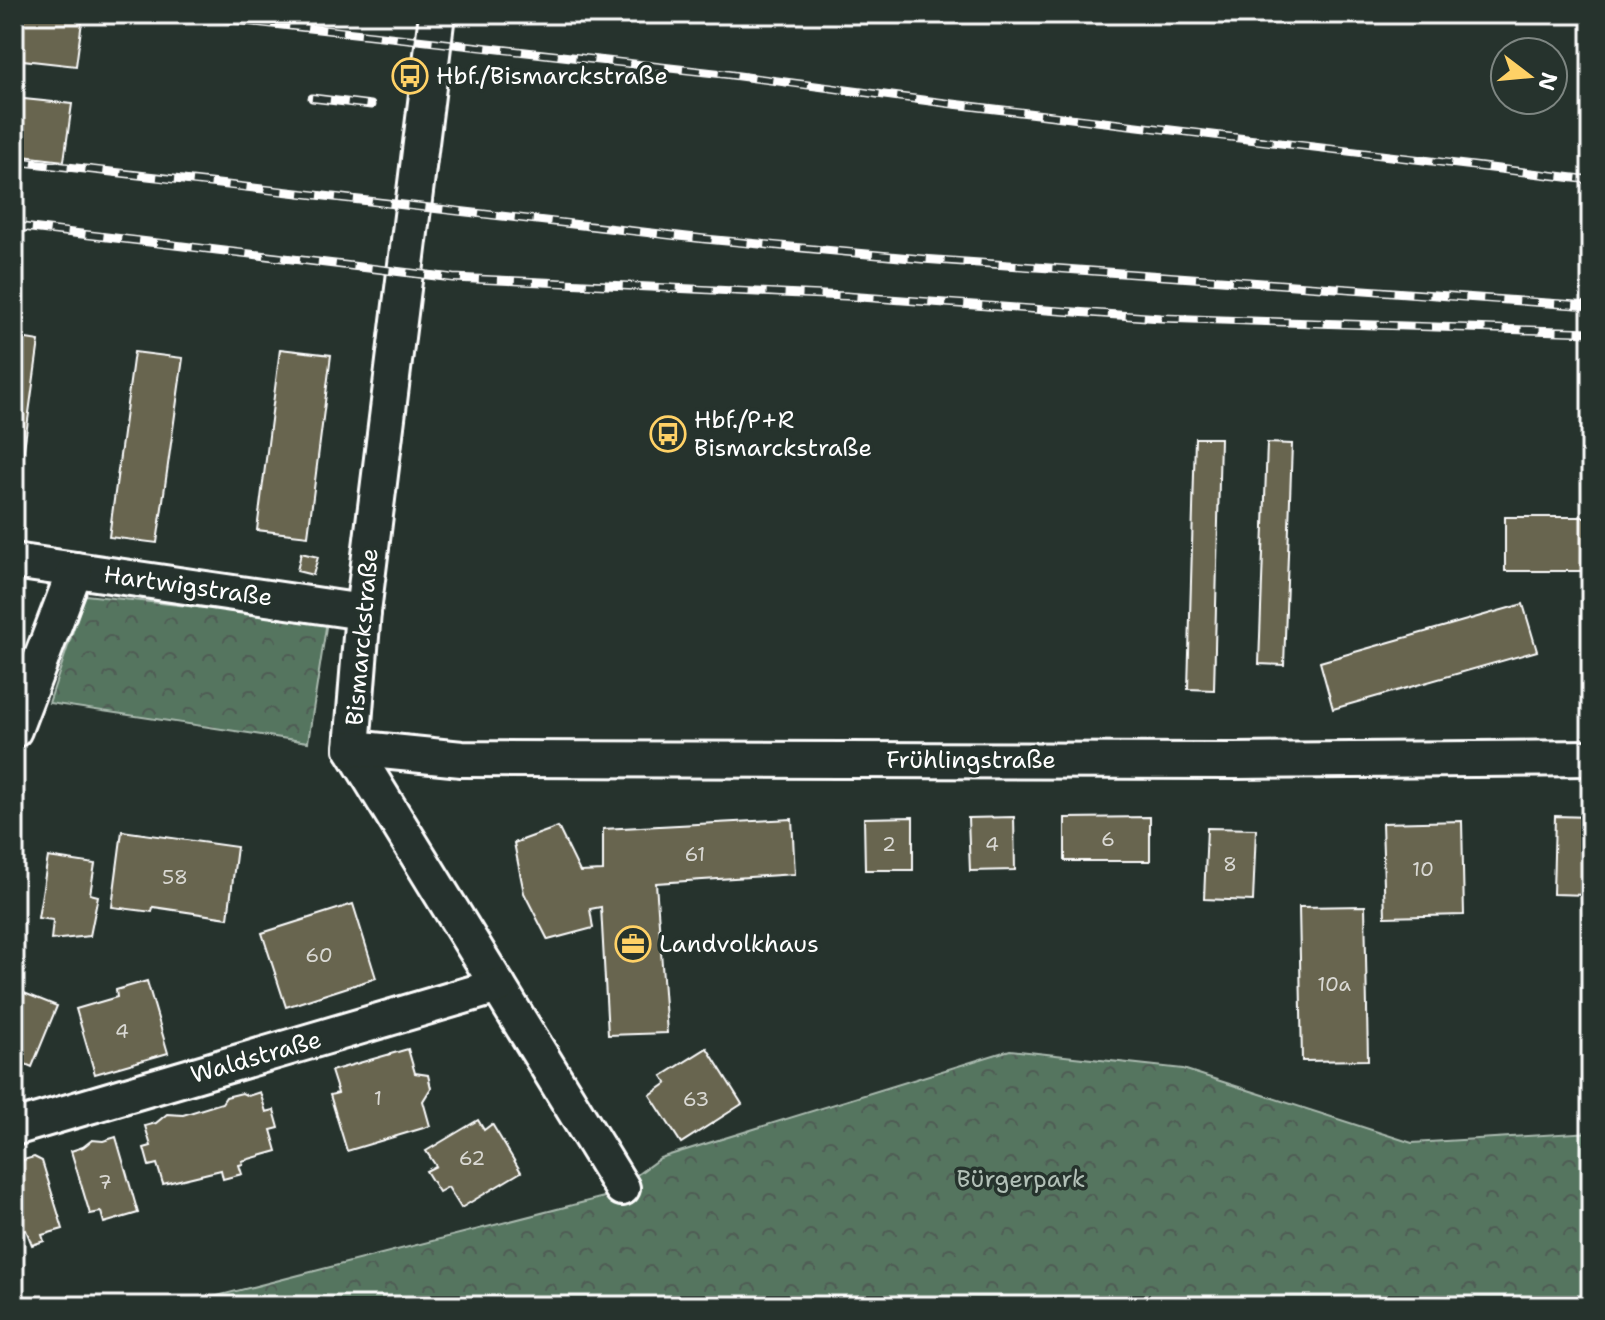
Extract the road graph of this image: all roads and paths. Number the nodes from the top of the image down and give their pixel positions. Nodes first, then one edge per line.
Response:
1 (437, 14) edge
2 (14, 561) edge
3 (75, 570) junction
4 (363, 612) junction
5 (14, 730) edge
6 (352, 748) junction
7 (1591, 758) edge
8 (498, 986) junction
9 (14, 1128) edge
10 (622, 1188) dead end

1 - 4 street, Bismarckstraße
2 - 3 street, Hartwigstraße
3 - 4 street, Hartwigstraße
3 - 5 street
4 - 6 street, Bismarckstraße
6 - 7 street, Frühlingstraße
6 - 8 street, Bismarckstraße
8 - 9 street, Waldstraße
8 - 10 street, Bismarckstraße

